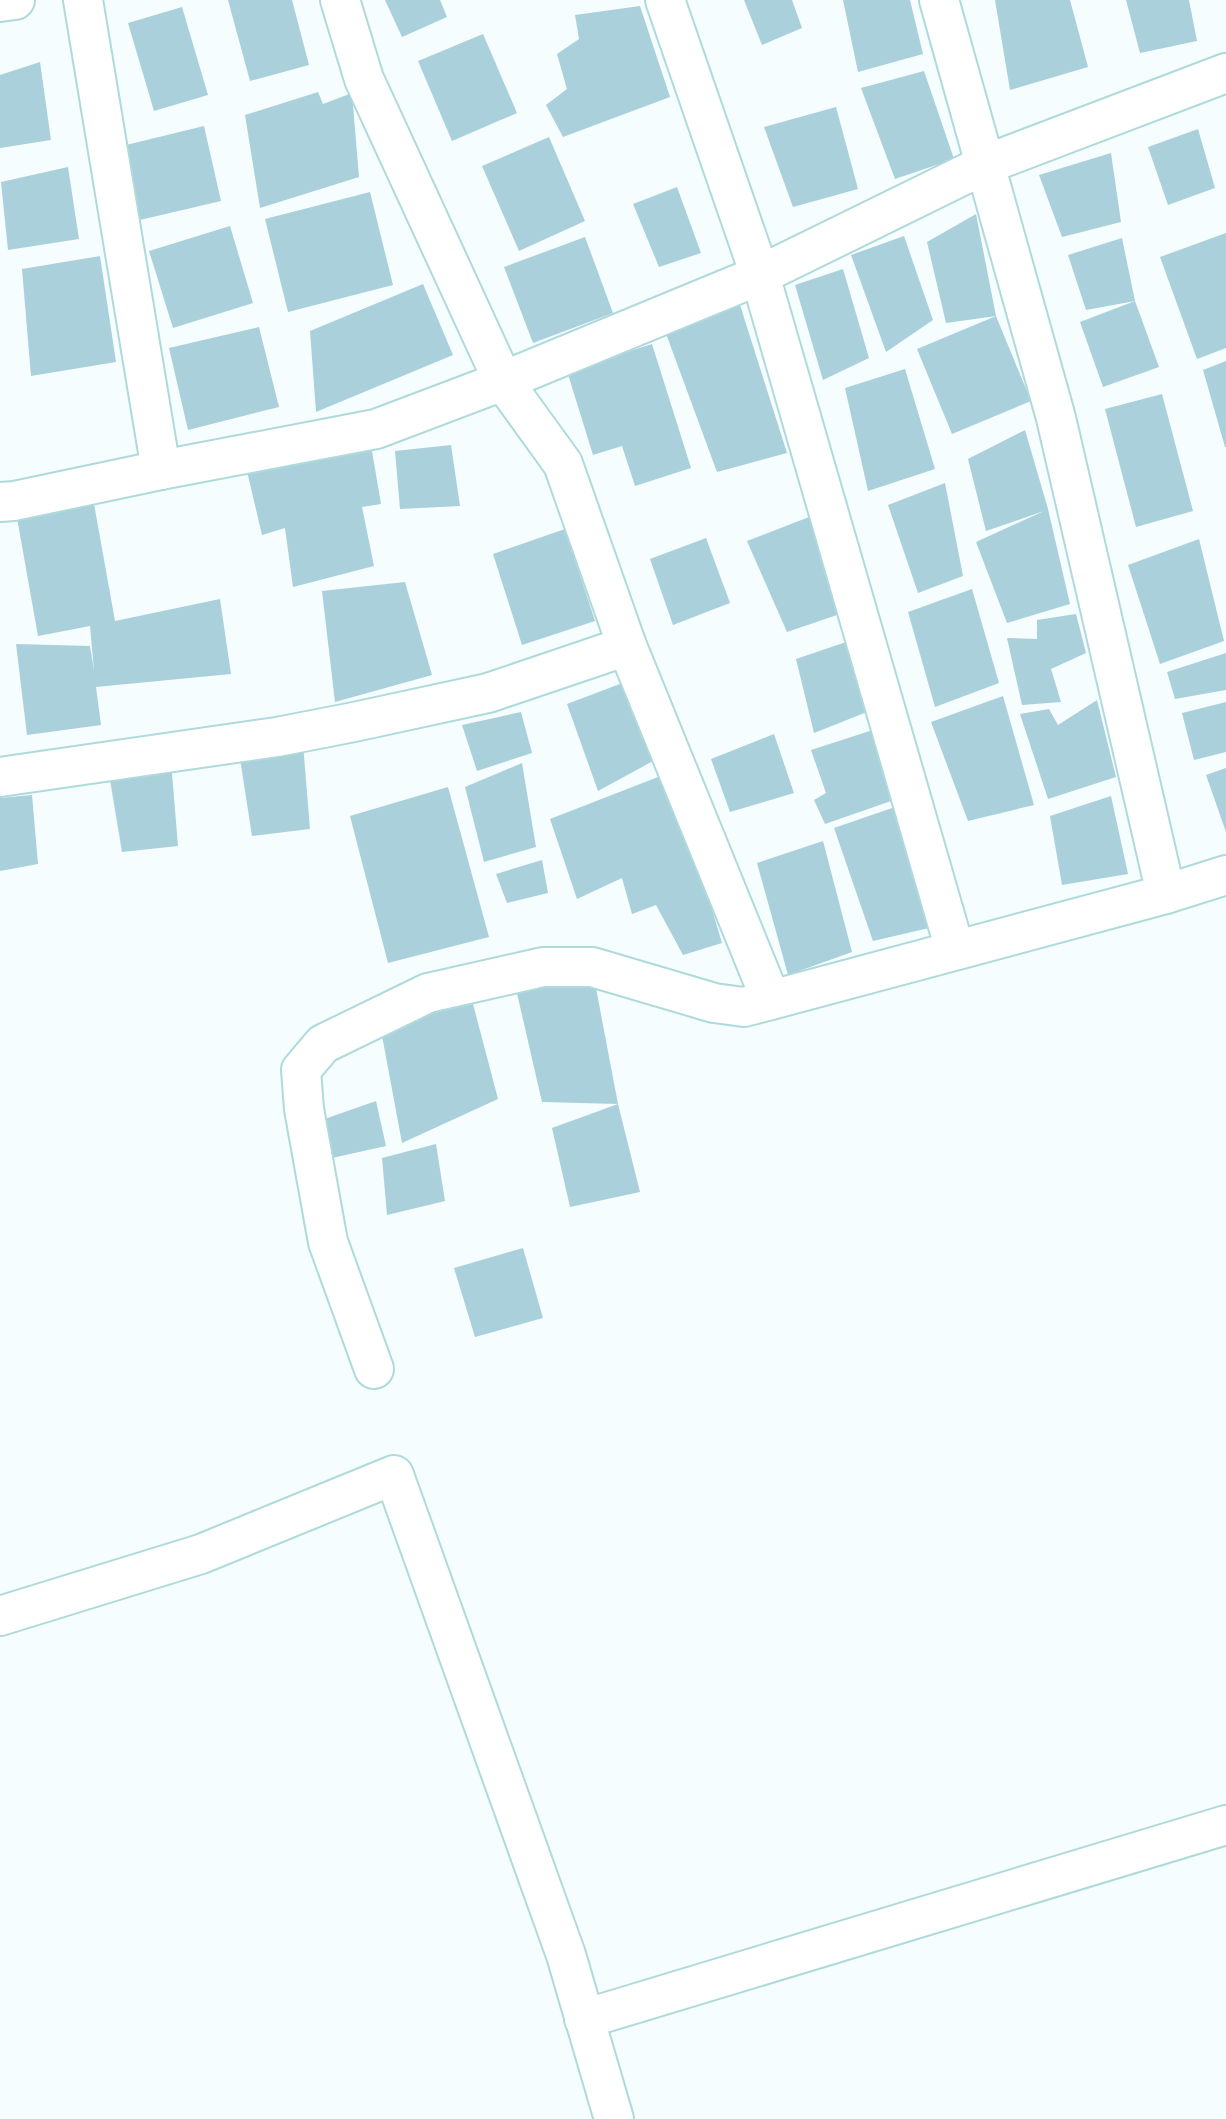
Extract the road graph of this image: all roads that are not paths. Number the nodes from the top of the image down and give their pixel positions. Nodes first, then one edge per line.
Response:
1 (15, 0) edge
2 (83, 0) edge
3 (340, 0) edge
4 (665, 0) edge
5 (939, 0) edge
6 (0, 2) edge
7 (1226, 73) edge
8 (985, 165) junction
9 (760, 275) junction
10 (503, 381) junction
11 (161, 470) junction
12 (0, 502) edge
13 (627, 646) junction
14 (0, 777) edge
15 (1226, 875) edge
16 (1166, 894) junction
17 (955, 950) junction
18 (771, 1000) junction
19 (374, 1369) dead end
20 (0, 1616) edge
21 (1226, 1825) edge
22 (584, 2019) junction
23 (614, 2119) edge

1 - 6 street
2 - 11 street
3 - 10 street
4 - 9 street
5 - 8 street
7 - 8 street
8 - 9 street
8 - 16 street
9 - 10 street
9 - 17 street
10 - 11 street
10 - 13 street
11 - 12 street
13 - 14 street
13 - 18 street
15 - 16 street
16 - 17 street
17 - 18 street
18 - 19 street
20 - 22 street
21 - 22 street
22 - 23 street

